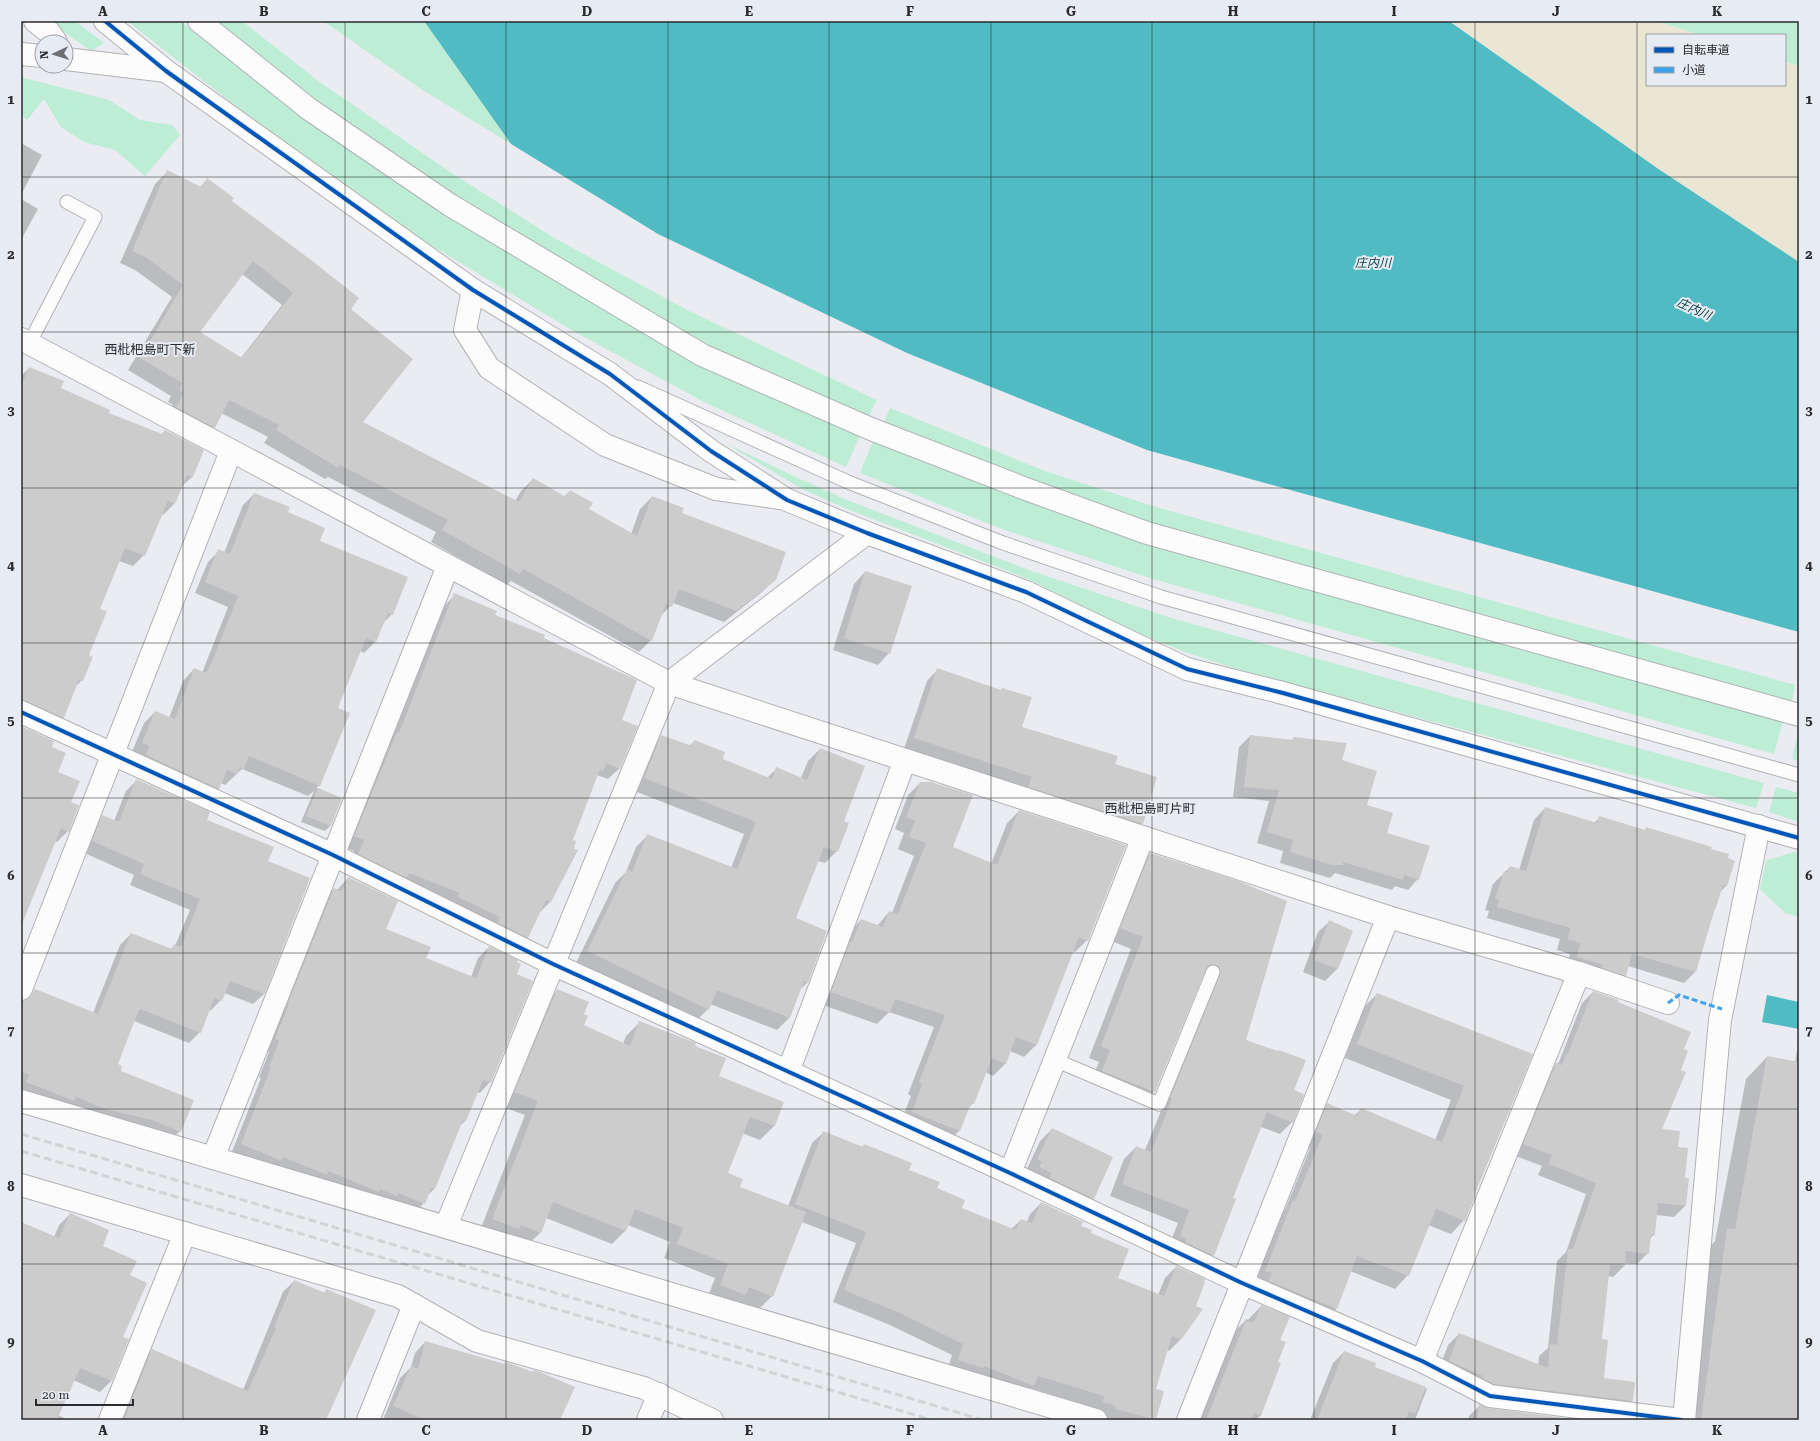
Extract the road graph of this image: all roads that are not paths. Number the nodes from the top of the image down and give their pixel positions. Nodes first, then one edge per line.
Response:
1 (35, 21) edge
2 (105, 21) edge
3 (199, 21) edge
4 (50, 34) edge
5 (21, 54) edge
6 (34, 55) edge
7 (74, 56) edge
8 (166, 71) junction
9 (68, 202) dead end
10 (473, 290) junction
11 (25, 341) edge
12 (610, 374) junction
13 (231, 451) junction
14 (787, 500) junction
15 (867, 533) junction
16 (448, 566) junction
17 (669, 683) junction
18 (21, 712) edge
19 (1799, 715) edge
20 (112, 755) junction
21 (905, 760) junction
22 (1799, 775) edge
23 (1759, 826) junction
24 (1142, 837) junction
25 (1799, 838) edge
26 (333, 855) junction
27 (1388, 917) junction
28 (553, 964) junction
29 (1213, 972) dead end
30 (1579, 973) junction
31 (21, 989) edge
32 (1668, 1003) dead end
33 (1054, 1060) junction
34 (788, 1072) junction
35 (21, 1101) edge
36 (213, 1158) junction
37 (1010, 1173) junction
38 (21, 1185) edge
39 (446, 1226) junction
40 (185, 1233) junction
41 (1242, 1283) junction
42 (414, 1305) junction
43 (1422, 1361) junction
44 (659, 1394) junction
45 (110, 1420) edge
46 (368, 1420) edge
47 (648, 1420) edge
48 (712, 1420) edge
49 (1096, 1420) edge
50 (1188, 1420) edge
51 (1682, 1420) edge

1 - 4 street
2 - 8 street
3 - 19 street
5 - 6 street
7 - 8 street
8 - 10 street
9 - 11 lane
10 - 12 street
10 - 14 street
11 - 13 street
12 - 14 street
12 - 22 lane
13 - 16 street
13 - 20 street
14 - 15 street
15 - 17 street
15 - 23 street
16 - 17 street
16 - 26 street
17 - 21 street
17 - 28 street
18 - 20 street
20 - 26 street
20 - 31 street
21 - 24 street
21 - 34 street
23 - 25 street
23 - 51 street
24 - 27 street
24 - 33 street
26 - 28 street
26 - 36 street
27 - 30 street
27 - 41 street
28 - 34 street
28 - 39 street
29 - 33 lane
30 - 32 street
30 - 43 street
33 - 37 street
34 - 37 street
35 - 36 street
36 - 39 street
37 - 41 street
38 - 40 street
39 - 49 street
40 - 42 street
40 - 45 street
41 - 43 street
41 - 50 street
42 - 44 street
42 - 46 street
43 - 51 street
44 - 47 street
44 - 48 street

